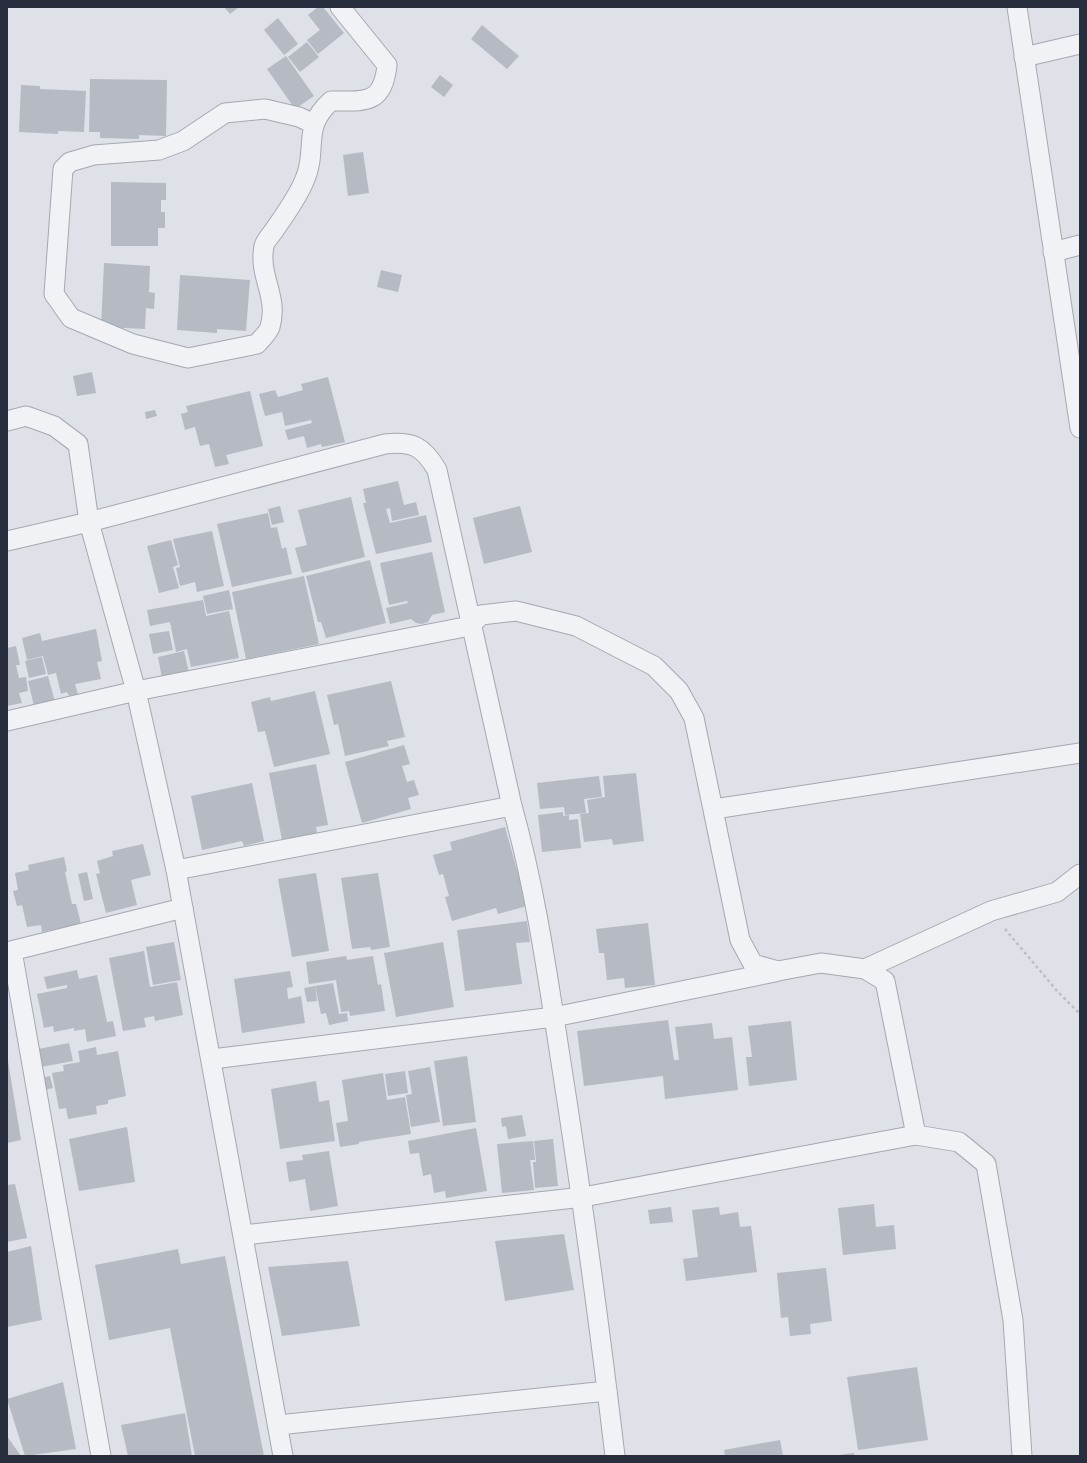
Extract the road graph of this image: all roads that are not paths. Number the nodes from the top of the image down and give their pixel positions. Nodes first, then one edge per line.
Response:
1 (340, 7) edge
2 (1017, 7) edge
3 (1080, 44) edge
4 (1024, 57) junction
5 (314, 124) junction
6 (1080, 245) edge
7 (1053, 252) junction
8 (1078, 408) edge
9 (7, 421) edge
10 (1080, 428) edge
11 (89, 522) junction
12 (7, 541) edge
13 (470, 626) junction
14 (136, 691) junction
15 (7, 721) edge
16 (1080, 753) edge
17 (512, 806) junction
18 (714, 809) junction
19 (176, 870) junction
20 (1080, 874) edge
21 (183, 908) junction
22 (9, 952) edge
23 (865, 968) junction
24 (778, 971) junction
25 (554, 1017) junction
26 (212, 1059) junction
27 (916, 1135) junction
28 (583, 1197) junction
29 (244, 1235) junction
30 (607, 1391) junction
31 (278, 1425) junction
32 (101, 1456) edge
33 (283, 1456) edge
34 (615, 1456) edge
35 (1022, 1456) edge

1 - 5 street
2 - 4 street
3 - 4 street
4 - 7 street
5 - 5 street
6 - 7 street
7 - 8 street
8 - 10 street
9 - 11 street
11 - 12 street
11 - 13 street
11 - 14 street
13 - 14 street
13 - 17 street
13 - 18 street
14 - 15 street
14 - 19 street
16 - 18 street
17 - 19 street
17 - 25 street
18 - 24 street
19 - 21 street
20 - 23 street
21 - 22 street
21 - 26 street
22 - 32 street
23 - 24 street
23 - 27 street
24 - 25 street
25 - 26 street
25 - 28 street
26 - 29 street
27 - 28 street
27 - 35 street
28 - 29 street
28 - 30 street
29 - 31 street
30 - 31 street
30 - 34 street
31 - 33 street

